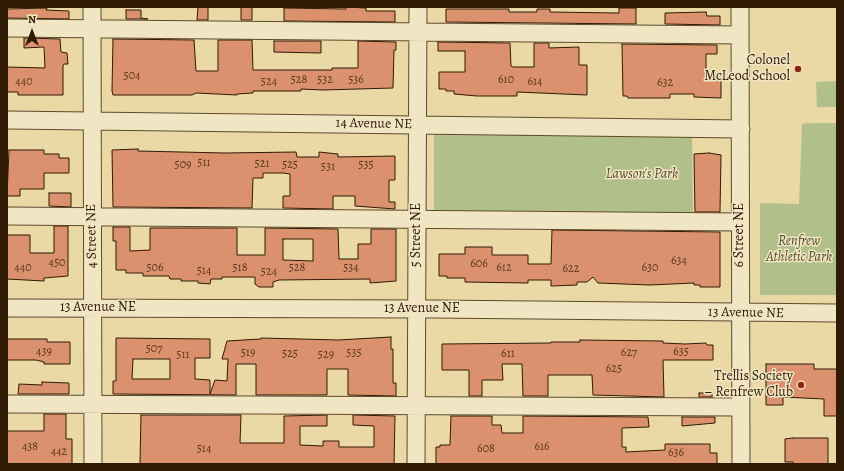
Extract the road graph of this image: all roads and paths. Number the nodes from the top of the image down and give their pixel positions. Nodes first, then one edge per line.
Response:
1 (92, 7) edge
2 (418, 7) edge
3 (740, 7) edge
4 (7, 28) edge
5 (92, 29) junction
6 (416, 33) junction
7 (740, 35) junction
8 (7, 120) edge
9 (92, 121) junction
10 (416, 125) junction
11 (741, 129) junction
12 (7, 216) edge
13 (92, 217) junction
14 (417, 219) junction
15 (740, 222) junction
16 (7, 308) edge
17 (93, 308) junction
18 (416, 309) junction
19 (739, 312) junction
20 (837, 314) edge
21 (7, 404) edge
22 (93, 404) junction
23 (415, 405) junction
24 (740, 407) junction
25 (93, 464) edge
26 (416, 464) edge
27 (741, 464) edge

1 - 5 street, 4 Street NE
2 - 6 street, 5 Street NE
3 - 7 street, 6 Street NE
4 - 5 street
5 - 6 street
5 - 9 street, 4 Street NE
6 - 7 street
6 - 10 street, 5 Street NE
7 - 11 street, 6 Street NE
8 - 9 street, 14 Avenue NE
9 - 10 street, 14 Avenue NE
9 - 13 street, 4 Street NE
10 - 11 street, 14 Avenue NE
10 - 14 street, 5 Street NE
11 - 15 street, 6 Street NE
12 - 13 street
13 - 14 street
13 - 17 street, 4 Street NE
14 - 15 street
14 - 18 street, 5 Street NE
15 - 19 street, 6 Street NE
16 - 17 street, 13 Avenue NE
17 - 18 street, 13 Avenue NE
17 - 22 street, 4 Street NE
18 - 19 street, 13 Avenue NE
18 - 23 street, 5 Street NE
19 - 20 street, 13 Avenue NE
19 - 24 street, 6 Street NE
21 - 22 street
22 - 23 street
22 - 25 street, 4 Street NE
23 - 24 street
23 - 26 street, 5 Street NE
24 - 27 street, 6 Street NE

